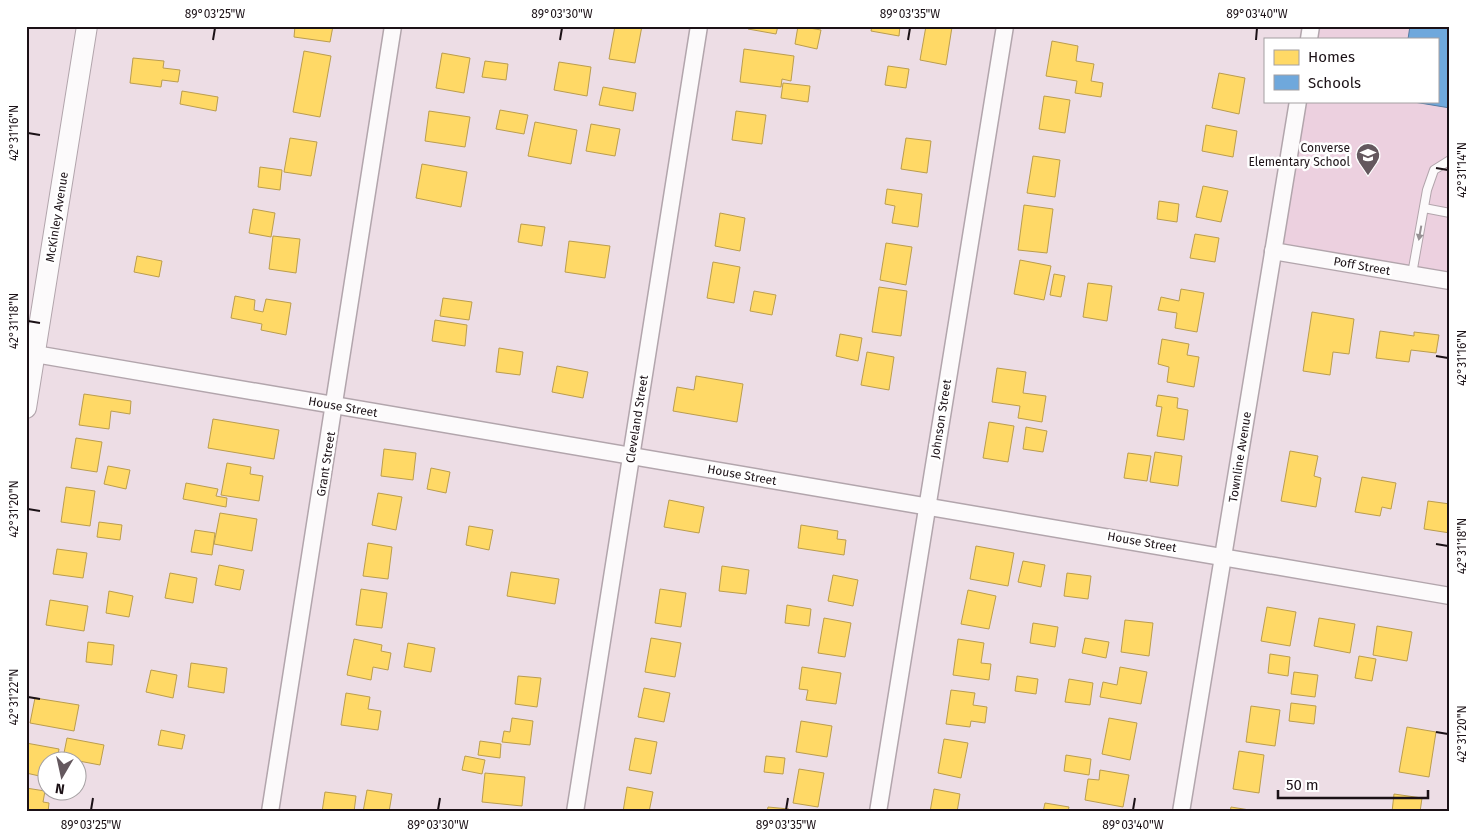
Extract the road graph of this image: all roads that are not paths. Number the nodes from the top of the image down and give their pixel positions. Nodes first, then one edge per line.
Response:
1 (87, 26) edge
2 (393, 26) edge
3 (699, 26) edge
4 (1005, 26) edge
5 (1298, 102) edge
6 (1450, 160) edge
7 (1424, 208) junction
8 (1450, 212) edge
9 (1273, 251) junction
10 (1412, 274) junction
11 (1450, 281) edge
12 (35, 354) junction
13 (28, 381) edge
14 (335, 405) junction
15 (26, 408) edge
16 (631, 456) junction
17 (926, 506) junction
18 (1224, 556) junction
19 (1450, 596) edge
20 (270, 812) edge
21 (575, 812) edge
22 (878, 812) edge
23 (1182, 812) edge

1 - 12 street, McKinley Avenue
2 - 14 street, Grant Street
3 - 16 street, Cleveland Street
4 - 17 street, Johnson Street
5 - 9 street, Townline Avenue
6 - 7 lane
7 - 8 lane
7 -> 10 lane
9 - 10 street, Poff Street
9 - 18 street, Townline Avenue
10 - 11 street, Poff Street
12 - 13 street, McKinley Avenue
12 - 14 street, House Street
13 - 15 street, McKinley Avenue
14 - 16 street, House Street
14 - 20 street, Grant Street
16 - 17 street, House Street
16 - 21 street, Cleveland Street
17 - 18 street, House Street
17 - 22 street, Johnson Street
18 - 19 street, House Street
18 - 23 street, Townline Avenue

